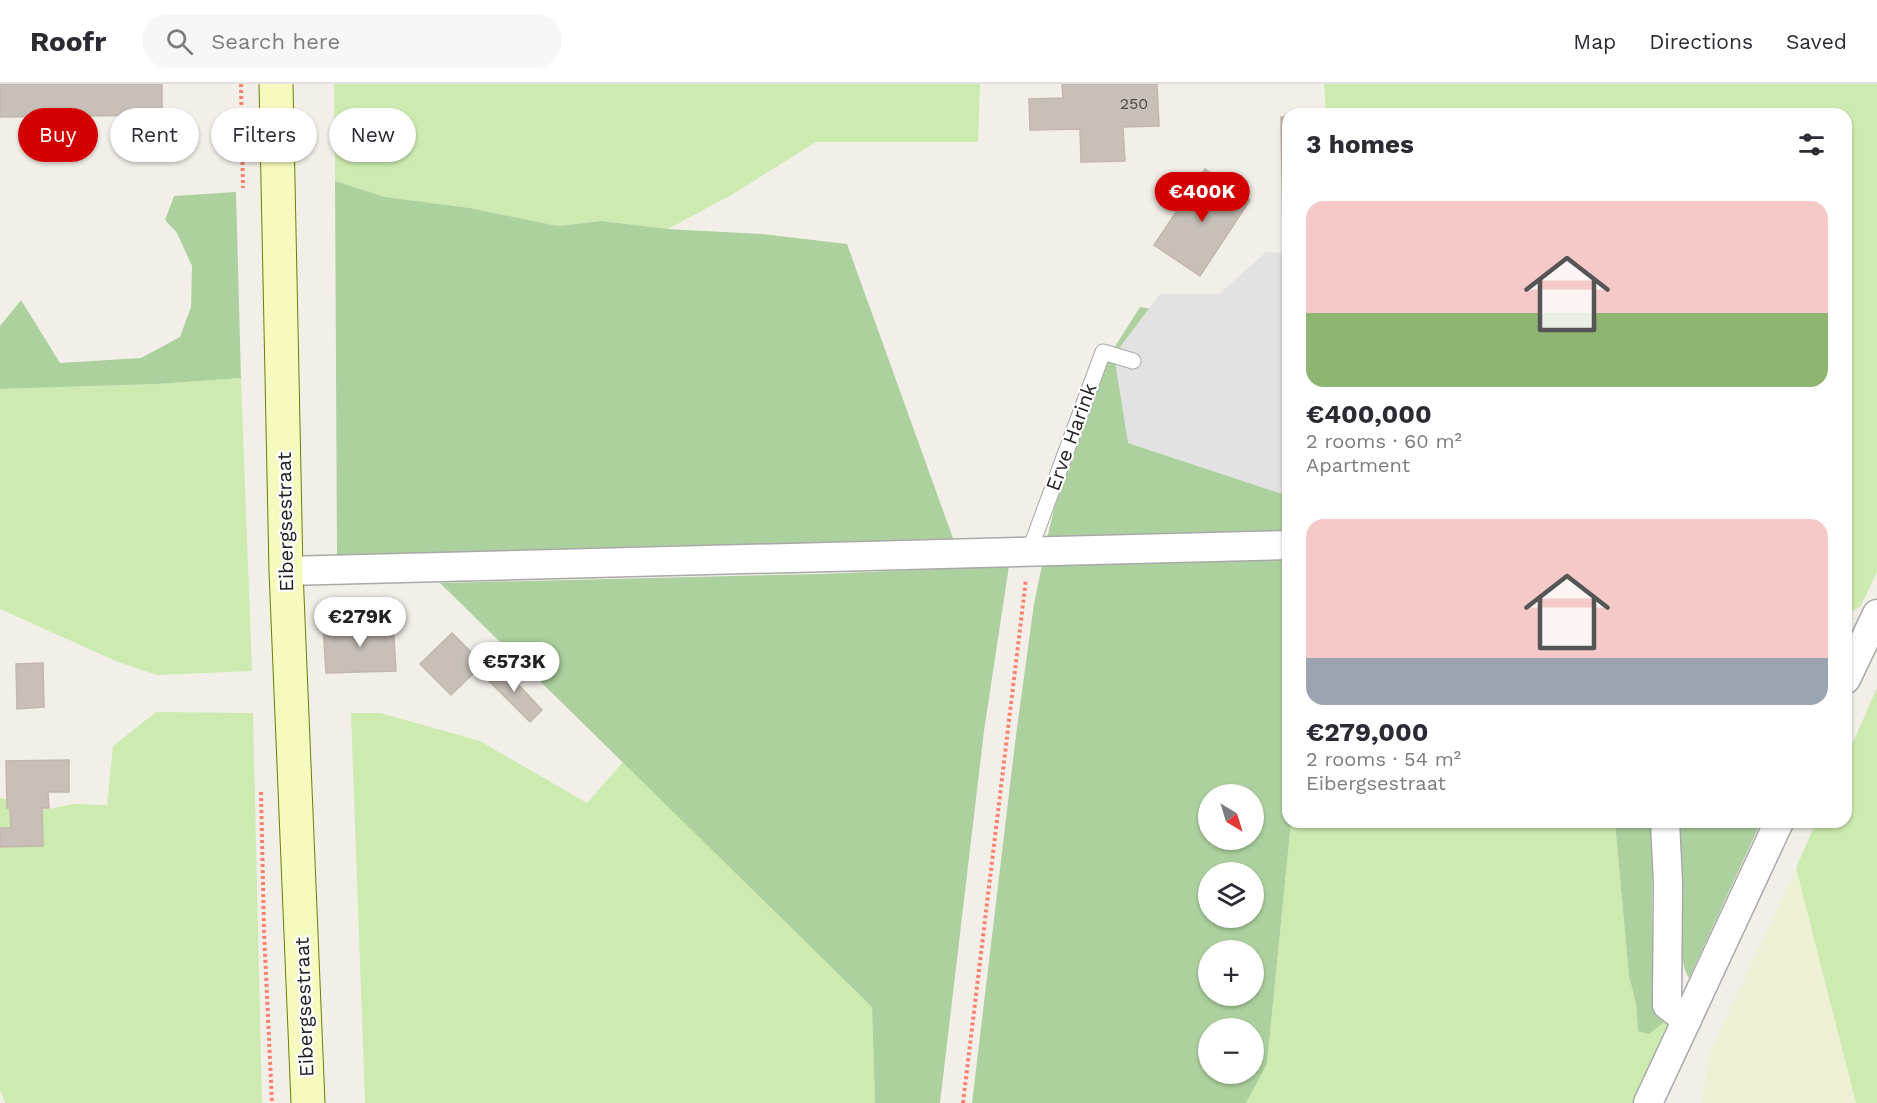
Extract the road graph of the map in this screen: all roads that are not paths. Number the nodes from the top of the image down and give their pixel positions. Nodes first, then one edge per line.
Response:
1 (276, 84) edge
2 (1133, 360) dead end
3 (1282, 545) edge
4 (1029, 552) junction
5 (286, 571) junction
6 (1865, 624) edge
7 (1852, 662) edge
8 (1665, 828) edge
9 (1776, 828) edge
10 (1687, 1020) junction
11 (308, 1103) edge
12 (1648, 1103) edge

1 - 5 main road, Eibergsestraat
2 - 4 lane, Erve Harink
3 - 4 street
4 - 5 street
5 - 11 main road, Eibergsestraat
6 - 7 street
8 - 10 street
9 - 10 street
10 - 12 street

